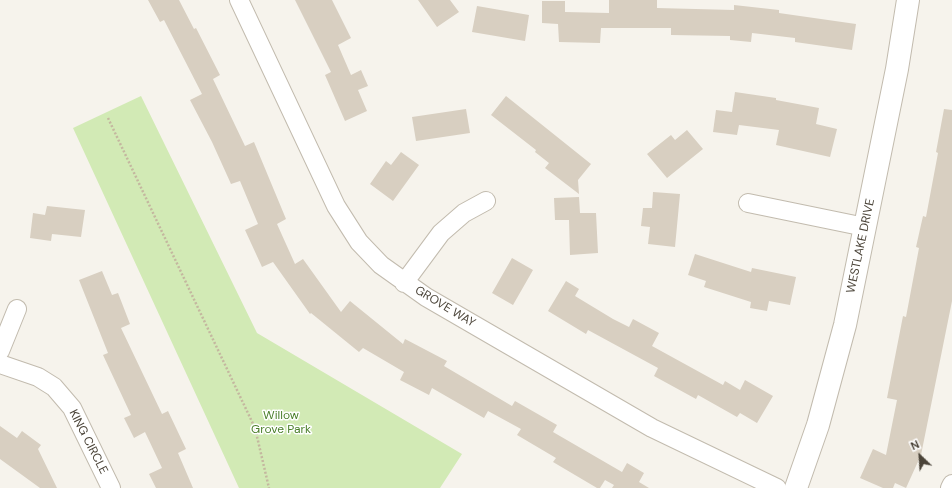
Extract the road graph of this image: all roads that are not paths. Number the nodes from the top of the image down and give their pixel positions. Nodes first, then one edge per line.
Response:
1 (239, 0) edge
2 (908, 0) edge
3 (486, 201) dead end
4 (748, 203) dead end
5 (866, 227) junction
6 (404, 283) junction
7 (18, 309) dead end
8 (0, 351) edge
9 (0, 364) edge
10 (952, 484) edge
11 (111, 488) edge
12 (777, 488) edge
13 (796, 488) edge
14 (950, 488) edge

1 - 6 street, GROVE WAY
2 - 5 street, WESTLAKE DRIVE
3 - 6 street
4 - 5 street
5 - 13 street, WESTLAKE DRIVE
6 - 12 street, GROVE WAY
7 - 8 street
9 - 11 street, KING CIRCLE
10 - 14 street

